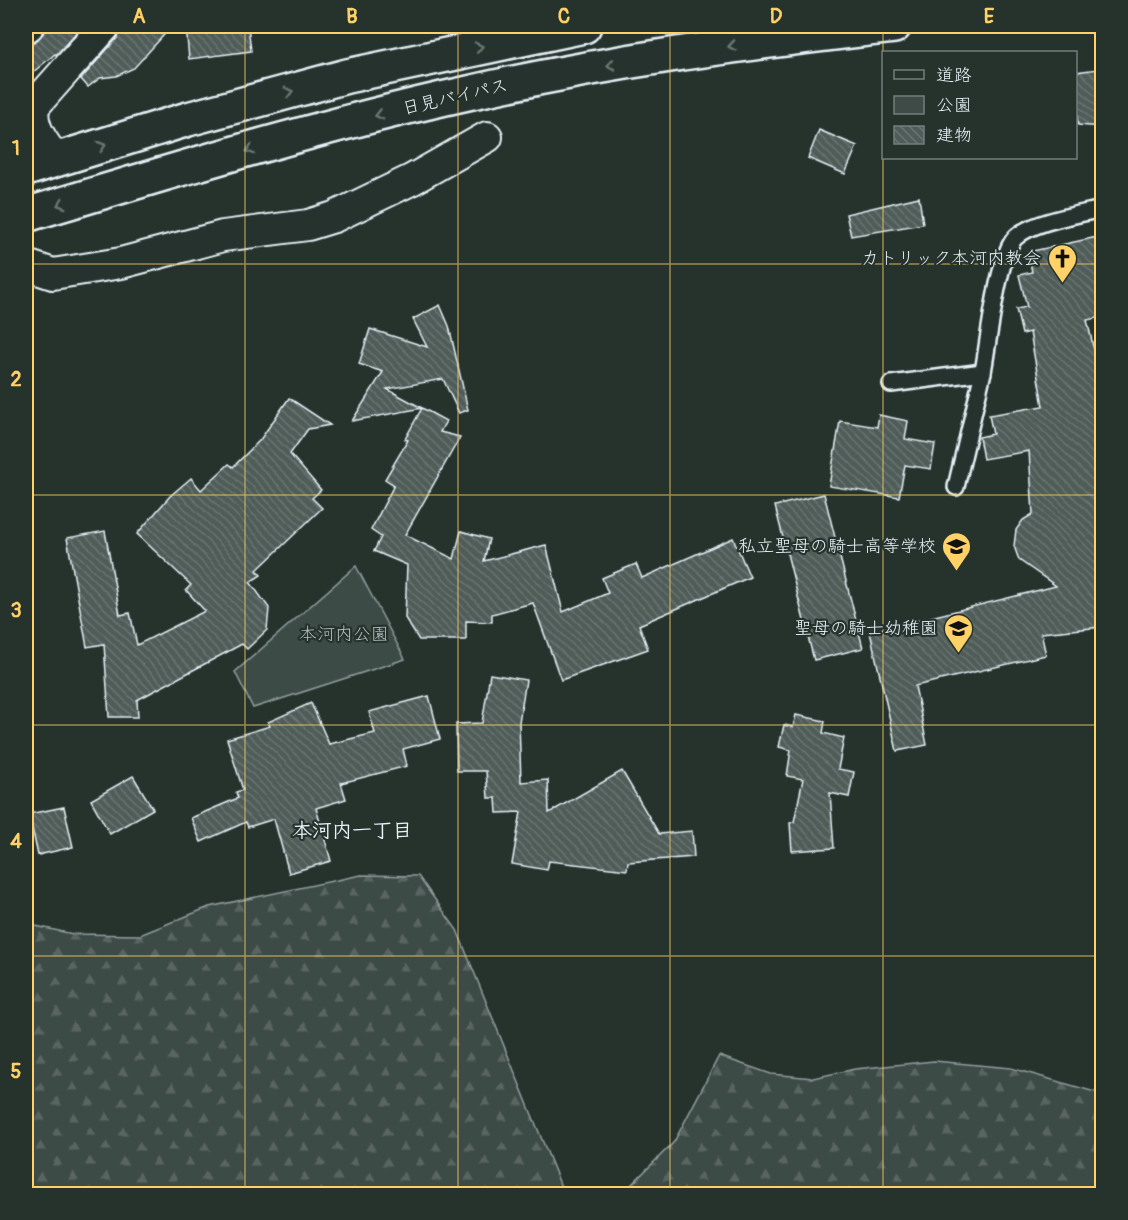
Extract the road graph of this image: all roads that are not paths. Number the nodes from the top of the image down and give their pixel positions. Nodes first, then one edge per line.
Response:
1 (105, 26) edge
2 (584, 26) edge
3 (894, 26) edge
4 (487, 136) dead end
5 (56, 160) junction
6 (26, 169) edge
7 (96, 194) junction
8 (1102, 209) edge
9 (26, 215) edge
10 (26, 269) edge
11 (983, 372) junction
12 (891, 384) dead end
13 (956, 487) dead end

1 - 5 street
5 -> 2 highway
3 -> 7 highway, 日見バイパス
4 - 10 street
5 - 6 highway
5 - 7 highway
7 -> 9 highway, 日見バイパス
8 - 11 lane
11 - 12 lane
11 - 13 lane

